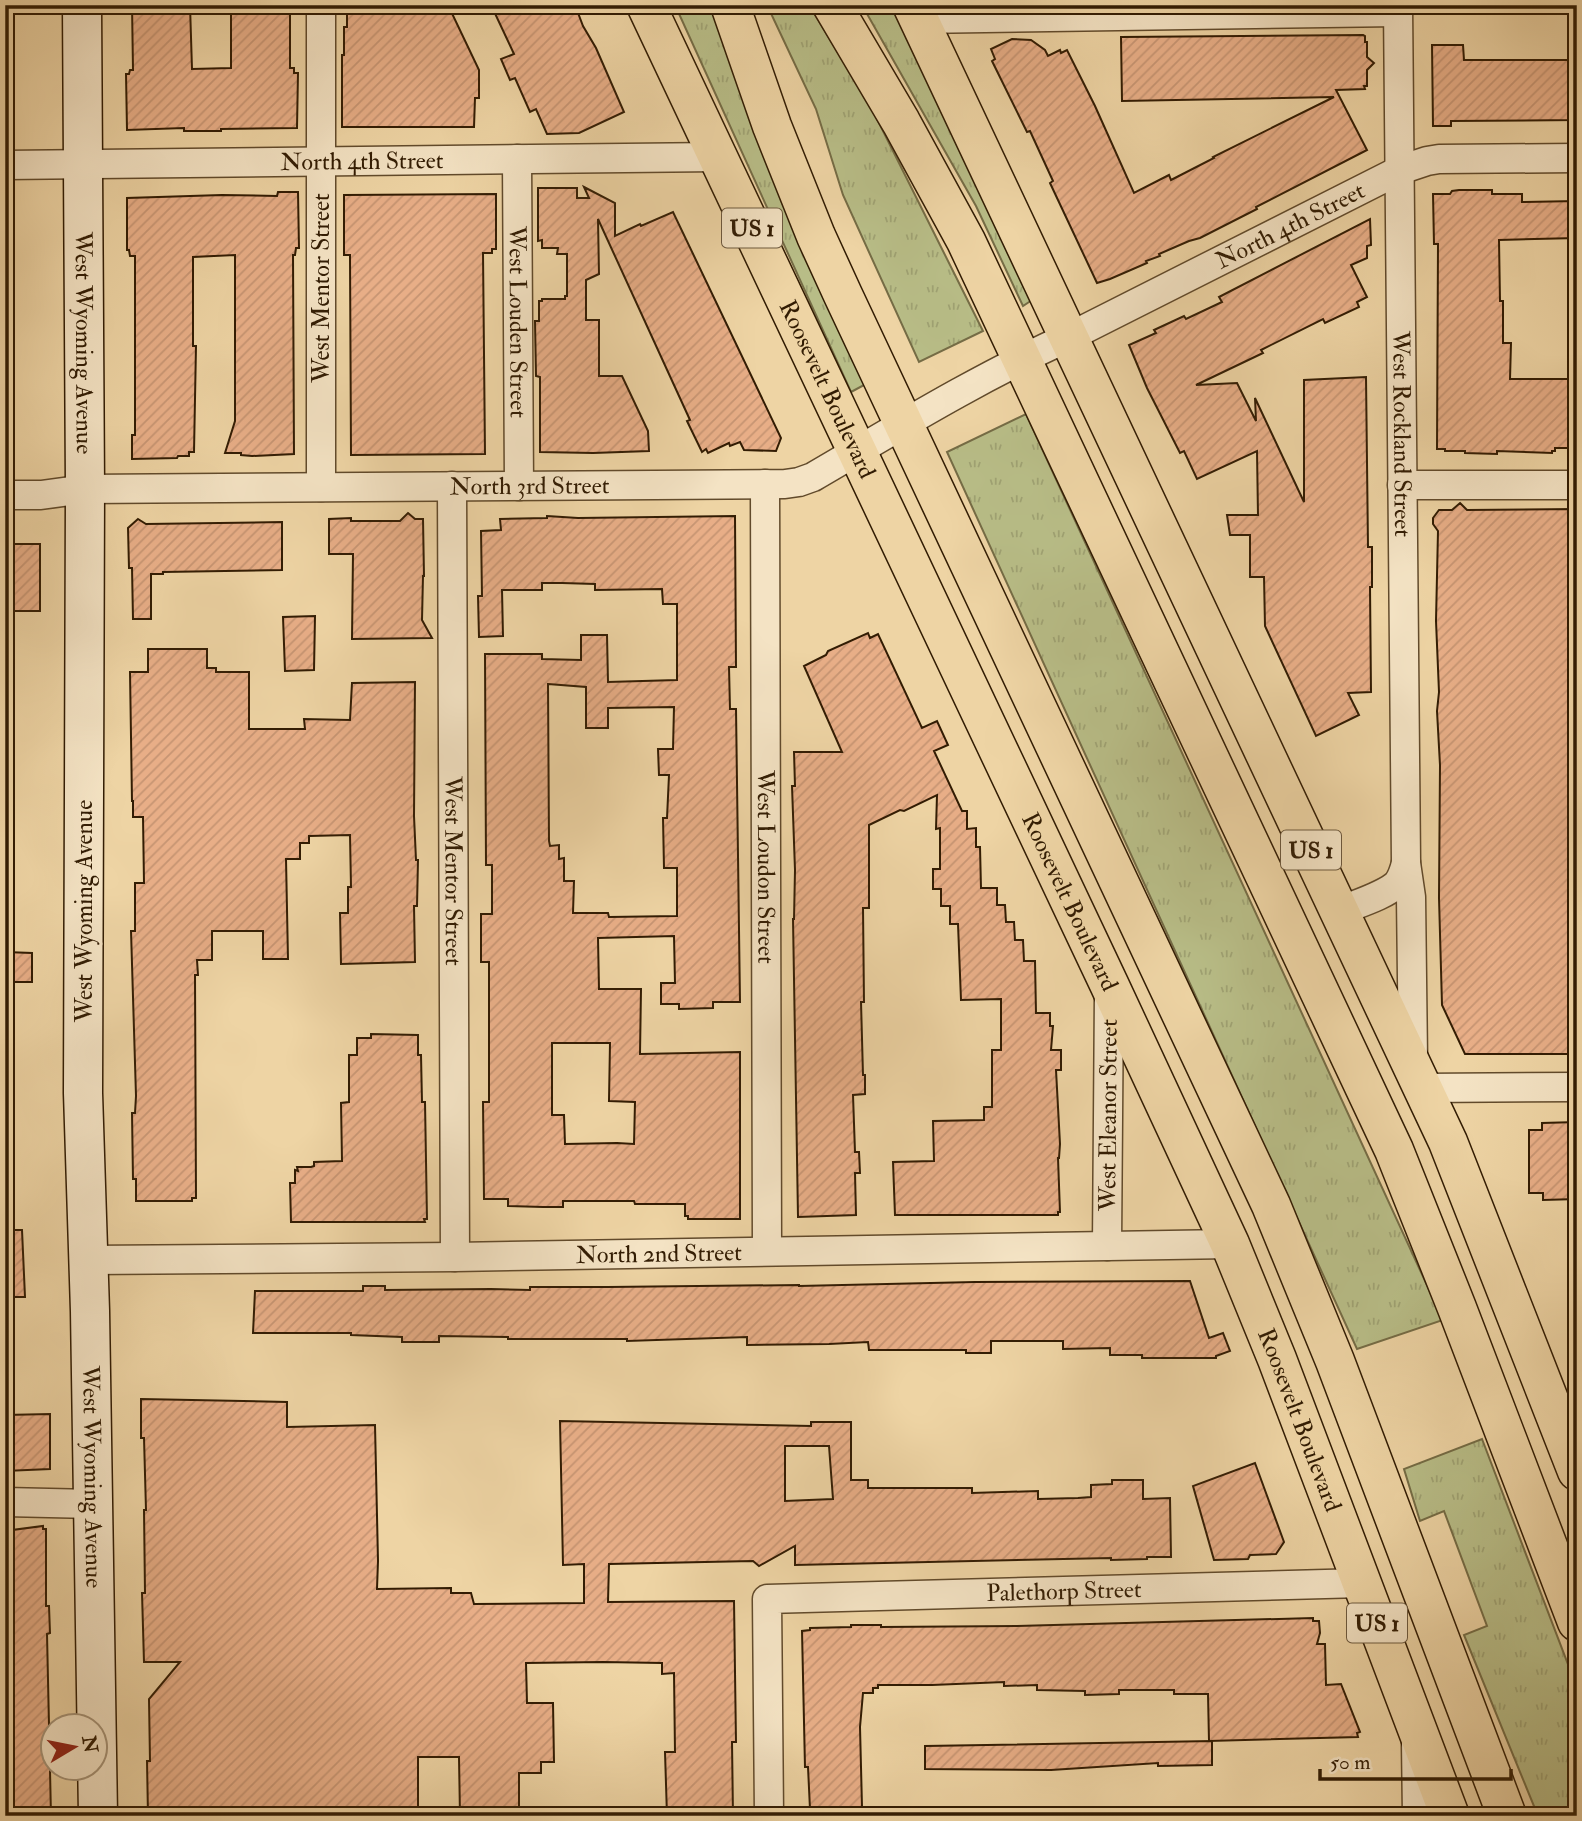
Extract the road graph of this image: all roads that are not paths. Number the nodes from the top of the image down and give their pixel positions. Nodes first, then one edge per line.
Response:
1 (82, 5) edge
2 (321, 5) edge
3 (646, 5) edge
4 (730, 5) edge
5 (832, 5) edge
6 (1398, 8) edge
7 (915, 12) edge
8 (718, 157) junction
9 (1577, 158) edge
10 (517, 159) junction
11 (322, 162) junction
12 (5, 164) edge
13 (82, 164) junction
14 (1400, 170) junction
15 (1069, 337) junction
16 (1021, 358) junction
17 (903, 423) junction
18 (857, 450) junction
19 (765, 484) junction
20 (1402, 485) junction
21 (1577, 485) edge
22 (452, 486) junction
23 (519, 486) junction
24 (321, 487) junction
25 (85, 489) junction
26 (5, 495) edge
27 (1248, 716) junction
28 (1406, 863) junction
29 (1340, 911) junction
30 (1289, 927) junction
31 (1109, 984) junction
32 (1418, 1077) junction
33 (1577, 1087) edge
34 (1225, 1107) junction
35 (1230, 1244) junction
36 (1107, 1245) junction
37 (767, 1251) junction
38 (455, 1257) junction
39 (89, 1260) junction
40 (1571, 1455) edge
41 (5, 1502) edge
42 (93, 1504) junction
43 (1362, 1583) junction
44 (1577, 1622) edge
45 (1416, 1726) junction
46 (98, 1816) edge
47 (769, 1816) edge
48 (1416, 1816) edge
49 (1450, 1816) edge
50 (1507, 1816) edge

1 - 13 street, West Wyoming Avenue
2 - 11 street, West Mentor Street
3 - 8 highway, Roosevelt Boulevard / US 1
4 - 17 highway, US 1
5 - 16 highway, US 1
6 - 7 street
6 - 14 street, West Rockland Street
7 - 15 highway, US 1
8 - 10 street, North 4th Street
8 - 18 highway, Roosevelt Boulevard / US 1
9 - 14 street, North 4th Street
10 - 11 street, North 4th Street
10 - 23 street, West Louden Street
11 - 13 street, North 4th Street
11 - 24 street, West Mentor Street
12 - 13 street, North 4th Street
13 - 25 street, West Wyoming Avenue
14 - 15 street, North 4th Street
14 - 20 street, West Rockland Street
15 - 16 street, North 4th Street
15 - 27 highway, US 1
16 - 17 street, North 3rd Street
16 - 30 highway, US 1
17 - 18 street, North 3rd Street
17 - 34 highway, US 1
18 - 19 street, North 3rd Street
18 - 31 highway, Roosevelt Boulevard / US 1
19 - 23 street, North 3rd Street
19 - 37 street, West Loudon Street
20 - 21 street
20 - 28 street, West Rockland Street
22 - 23 street, North 3rd Street
22 - 24 street, North 3rd Street
22 - 38 street, West Mentor Street
24 - 25 street, North 3rd Street
25 - 26 street, North 3rd Street
25 - 39 street, West Wyoming Avenue
27 - 29 highway, US 1
27 - 30 highway
28 - 29 street
28 - 32 street, West Rockland Street
29 - 32 highway, US 1
30 - 44 highway, US 1
31 - 34 highway
31 - 35 highway, Roosevelt Boulevard / US 1
31 - 36 street, West Eleanor Street
32 - 33 street
32 - 40 highway, US 1
34 - 50 highway, US 1
35 - 36 street, North 2nd Street
35 - 43 highway, Roosevelt Boulevard / US 1
36 - 37 street, North 2nd Street
37 - 38 street, North 2nd Street
38 - 39 street, North 2nd Street
39 - 42 street, West Wyoming Avenue
41 - 42 street
42 - 46 street, West Wyoming Avenue
43 - 45 highway, Roosevelt Boulevard / US 1
43 - 47 street, Palethorp Street
45 - 48 street
45 - 49 highway, Roosevelt Boulevard / US 1

